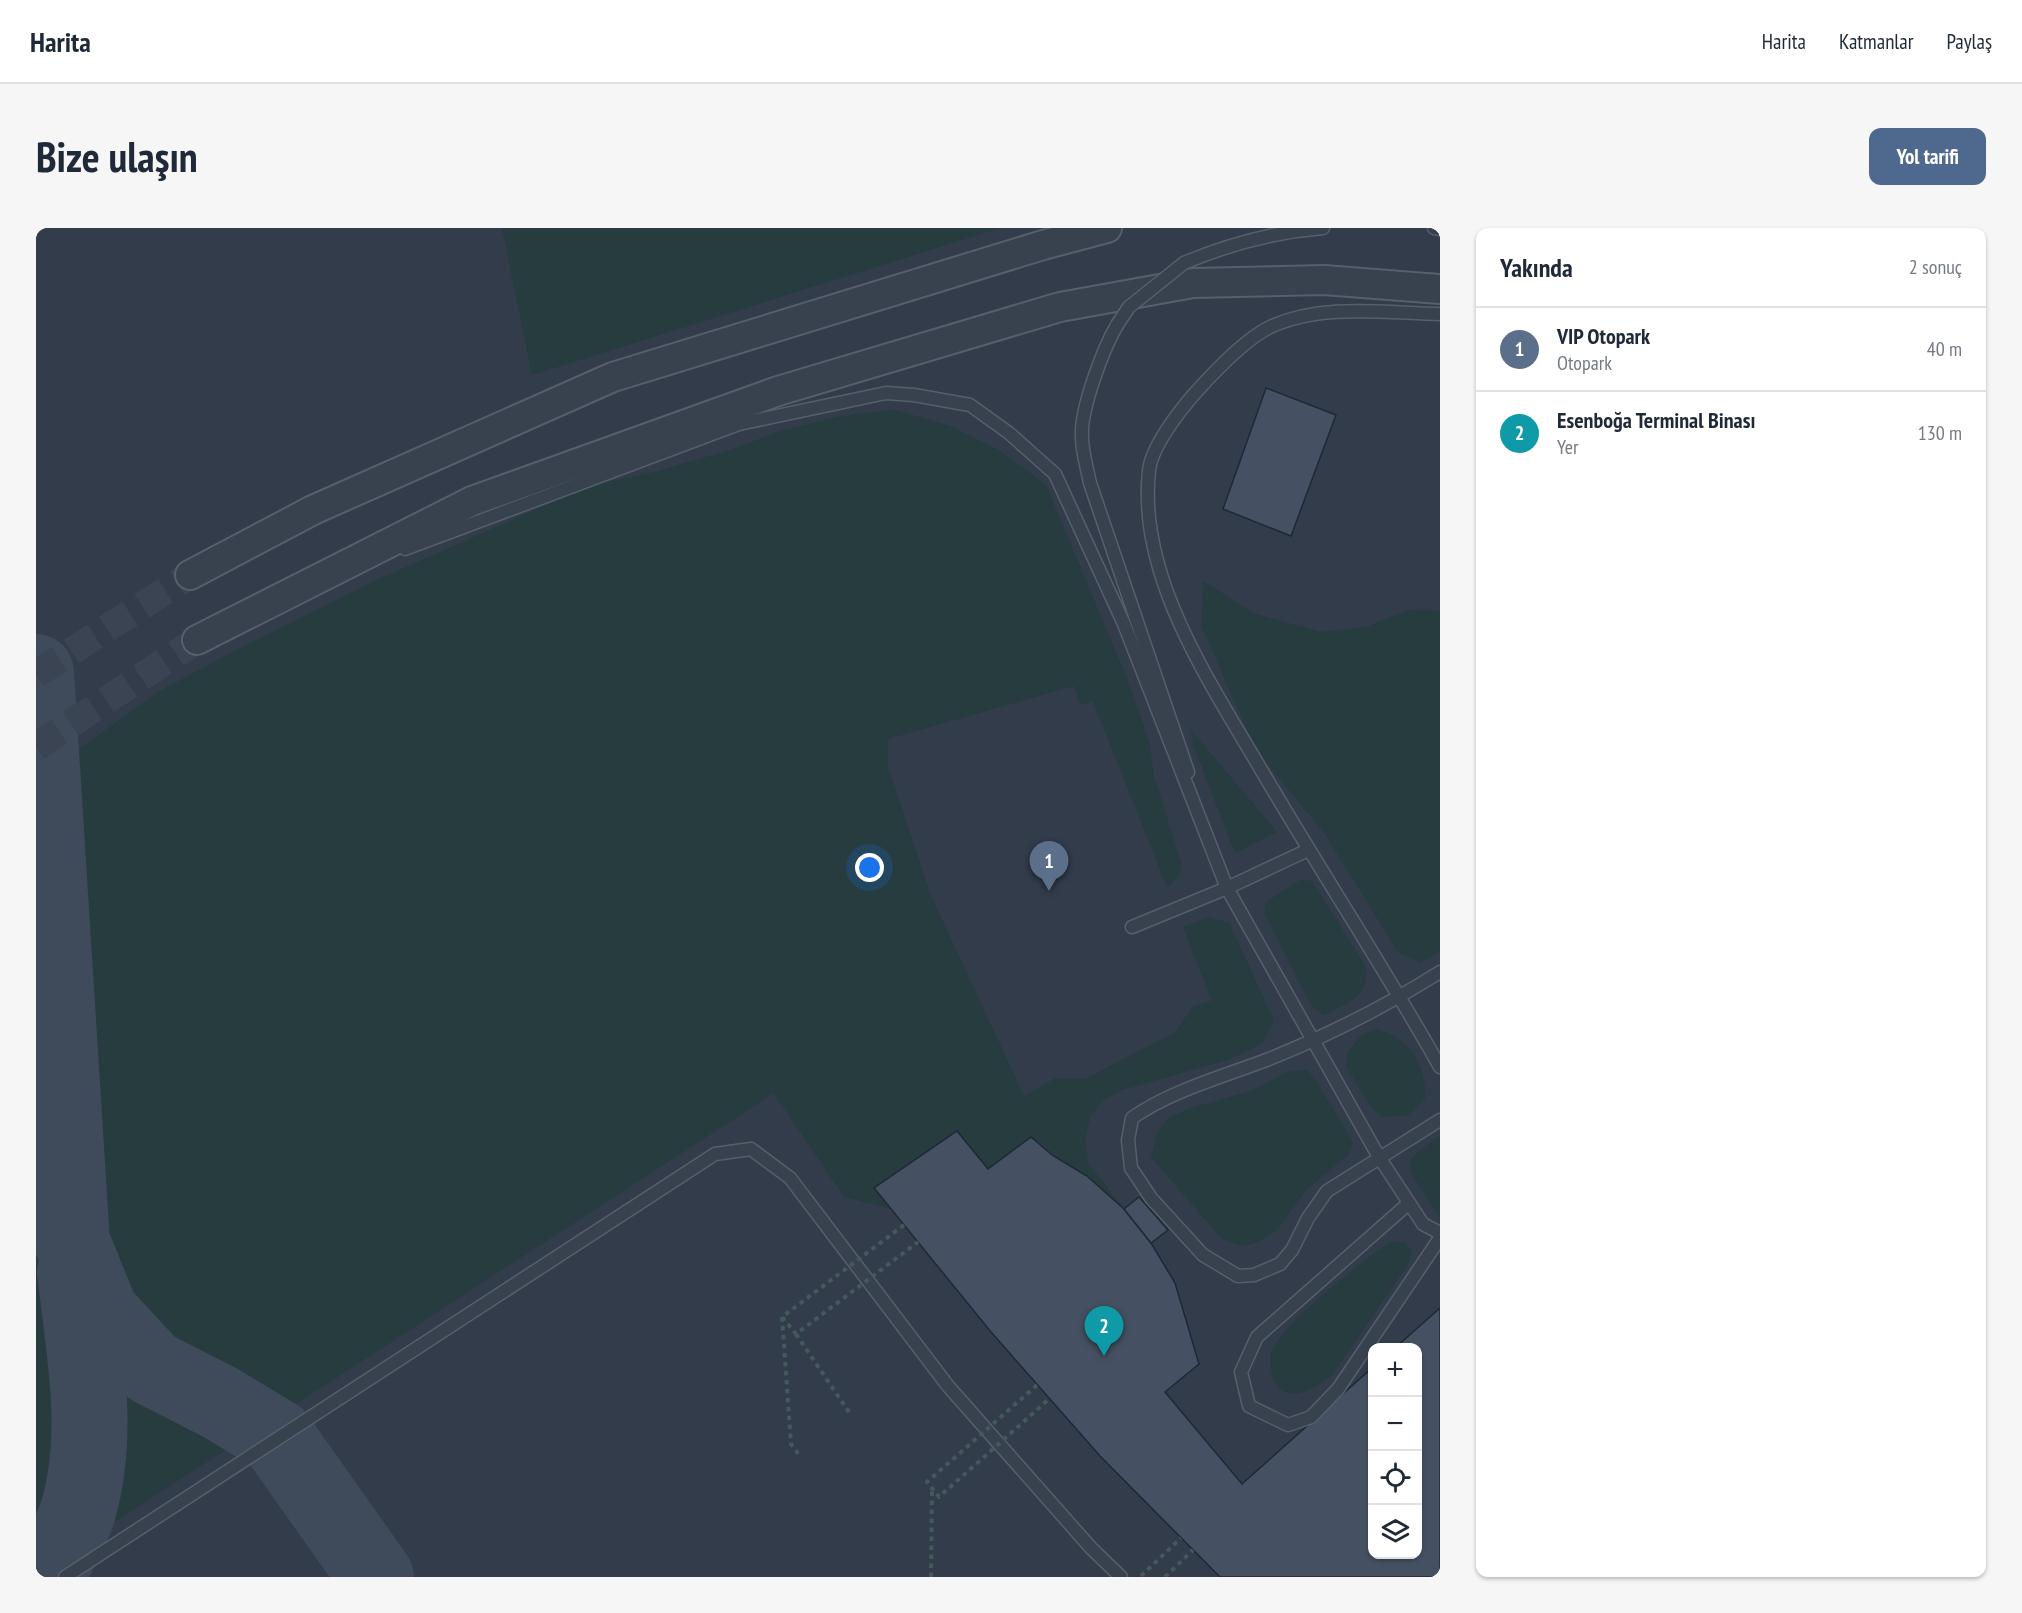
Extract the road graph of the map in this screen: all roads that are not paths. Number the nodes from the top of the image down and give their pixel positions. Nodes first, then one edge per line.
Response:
1 (1107, 228) edge
2 (1323, 228) edge
3 (1434, 228) edge
4 (1440, 229) edge
5 (1440, 289) edge
6 (1440, 315) edge
7 (190, 575) tunnel mouth
8 (275, 599) junction
9 (197, 640) tunnel mouth
10 (1308, 850) junction
11 (1227, 888) junction
12 (1132, 927) dead end
13 (1440, 972) edge
14 (1401, 997) junction
15 (1312, 1041) junction
16 (1440, 1067) edge
17 (1440, 1120) edge
18 (1379, 1157) junction
19 (1409, 1203) junction
20 (1440, 1233) edge
21 (1440, 1238) edge
22 (65, 1577) edge
23 (1121, 1577) edge

1 - 7 street
2 - 11 lane, bridge
3 - 4 lane
5 - 8 street
6 - 10 lane
8 - 9 street
8 - 11 lane
10 - 11 lane
10 - 14 lane
11 - 12 lane
11 - 15 lane
13 - 14 lane
14 - 15 lane
14 - 16 lane
15 - 18 lane
15 - 18 lane
17 - 18 lane
18 - 19 lane
19 - 20 lane
19 - 21 lane
22 - 23 lane

